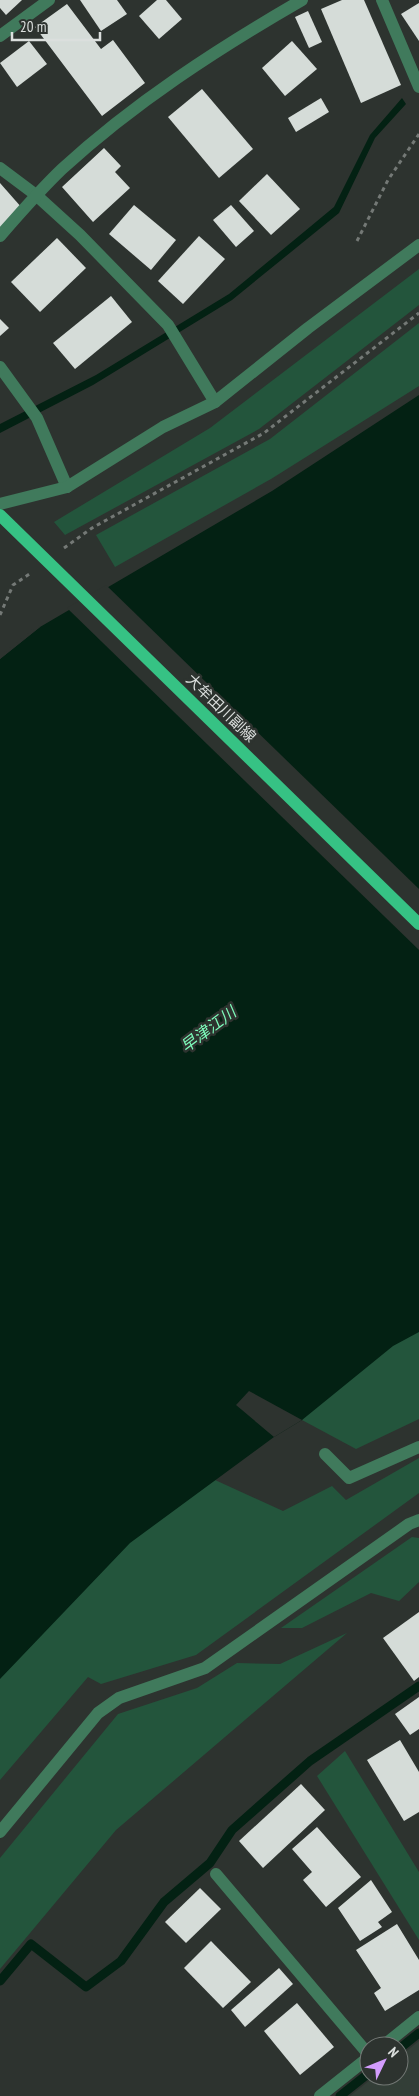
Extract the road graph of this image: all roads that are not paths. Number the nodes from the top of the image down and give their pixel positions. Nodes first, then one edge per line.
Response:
1 (49, 0) edge
2 (302, 0) edge
3 (382, 0) edge
4 (0, 36) edge
5 (419, 86) edge
6 (0, 168) edge
7 (36, 195) junction
8 (0, 236) edge
9 (419, 245) edge
10 (0, 367) edge
11 (215, 402) junction
12 (67, 487) junction
13 (0, 504) edge
14 (0, 515) edge
15 (419, 924) edge
16 (419, 1447) edge
17 (325, 1454) dead end
18 (419, 1520) edge
19 (0, 1832) edge
20 (216, 1874) dead end
21 (419, 2017) edge
22 (395, 2036) edge
23 (359, 2044) edge
24 (359, 2064) edge
25 (320, 2096) edge

1 - 4 street
2 - 7 street
3 - 5 street
6 - 7 street
7 - 8 street
7 - 11 street
9 - 11 street
10 - 12 street
11 - 12 street
12 - 13 street
14 - 15 main road, 大牟田川副線, bridge
16 - 17 street
18 - 19 street
20 - 23 street
21 - 22 street
24 - 25 street

